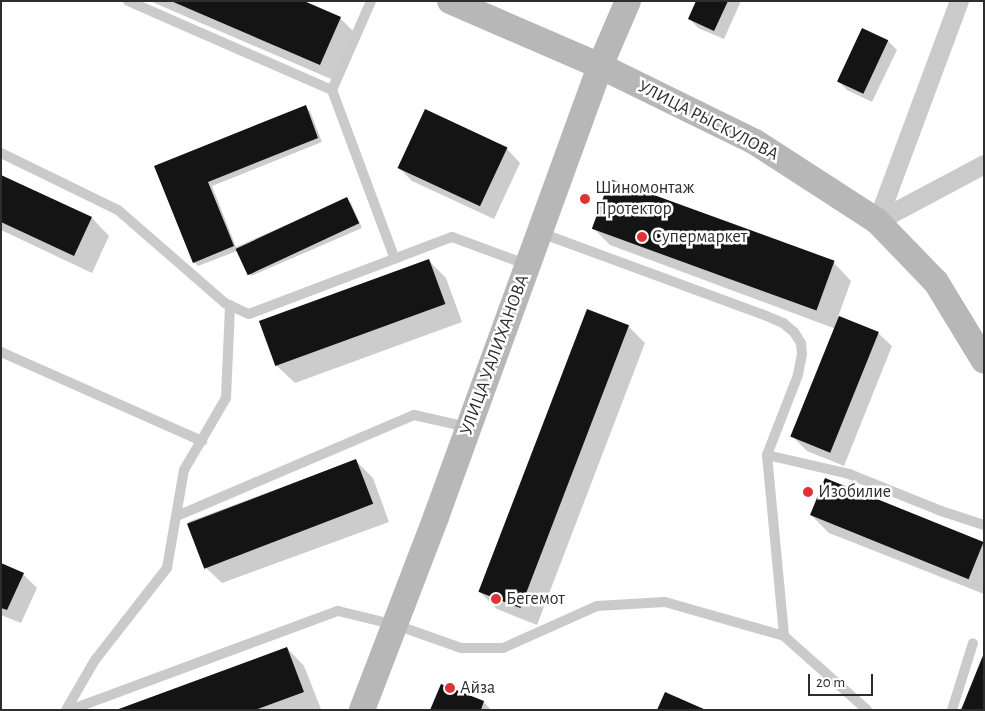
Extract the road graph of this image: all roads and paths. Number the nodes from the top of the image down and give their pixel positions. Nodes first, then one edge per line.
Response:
1 (128, 1) edge
2 (371, 1) edge
3 (450, 1) edge
4 (628, 1) edge
5 (960, 1) edge
6 (600, 66) junction
7 (332, 90) junction
8 (1, 152) edge
9 (984, 164) edge
10 (876, 221) junction
11 (540, 233) junction
12 (395, 259) junction
13 (528, 265) junction
14 (230, 305) junction
15 (1, 352) edge
16 (984, 360) edge
17 (468, 428) junction
18 (202, 441) junction
19 (767, 454) junction
20 (177, 516) junction
21 (984, 525) edge
22 (396, 625) junction
23 (784, 636) junction
24 (974, 643) dead end
25 (66, 710) edge
26 (70, 710) edge
27 (362, 710) edge
28 (867, 710) edge
29 (952, 710) edge

1 - 7 lane
2 - 7 lane
3 - 6 street, УЛИЦА РЫСКУЛОВА
4 - 6 street, УЛИЦА УАЛИХАНОВА
5 - 10 street
6 - 10 street, УЛИЦА РЫСКУЛОВА
6 - 11 street, УЛИЦА УАЛИХАНОВА
7 - 12 lane
8 - 14 lane
9 - 10 street
10 - 16 street, УЛИЦА РЫСКУЛОВА
11 - 13 street, УЛИЦА УАЛИХАНОВА
11 - 19 lane
12 - 13 lane
12 - 14 lane
13 - 17 street, УЛИЦА УАЛИХАНОВА
14 - 18 lane
15 - 18 lane
17 - 20 lane
17 - 22 street, УЛИЦА УАЛИХАНОВА
18 - 20 lane
19 - 21 lane
19 - 23 lane
20 - 25 lane
22 - 23 lane
22 - 26 lane
22 - 27 street, УЛИЦА УАЛИХАНОВА
23 - 28 lane
24 - 29 lane

